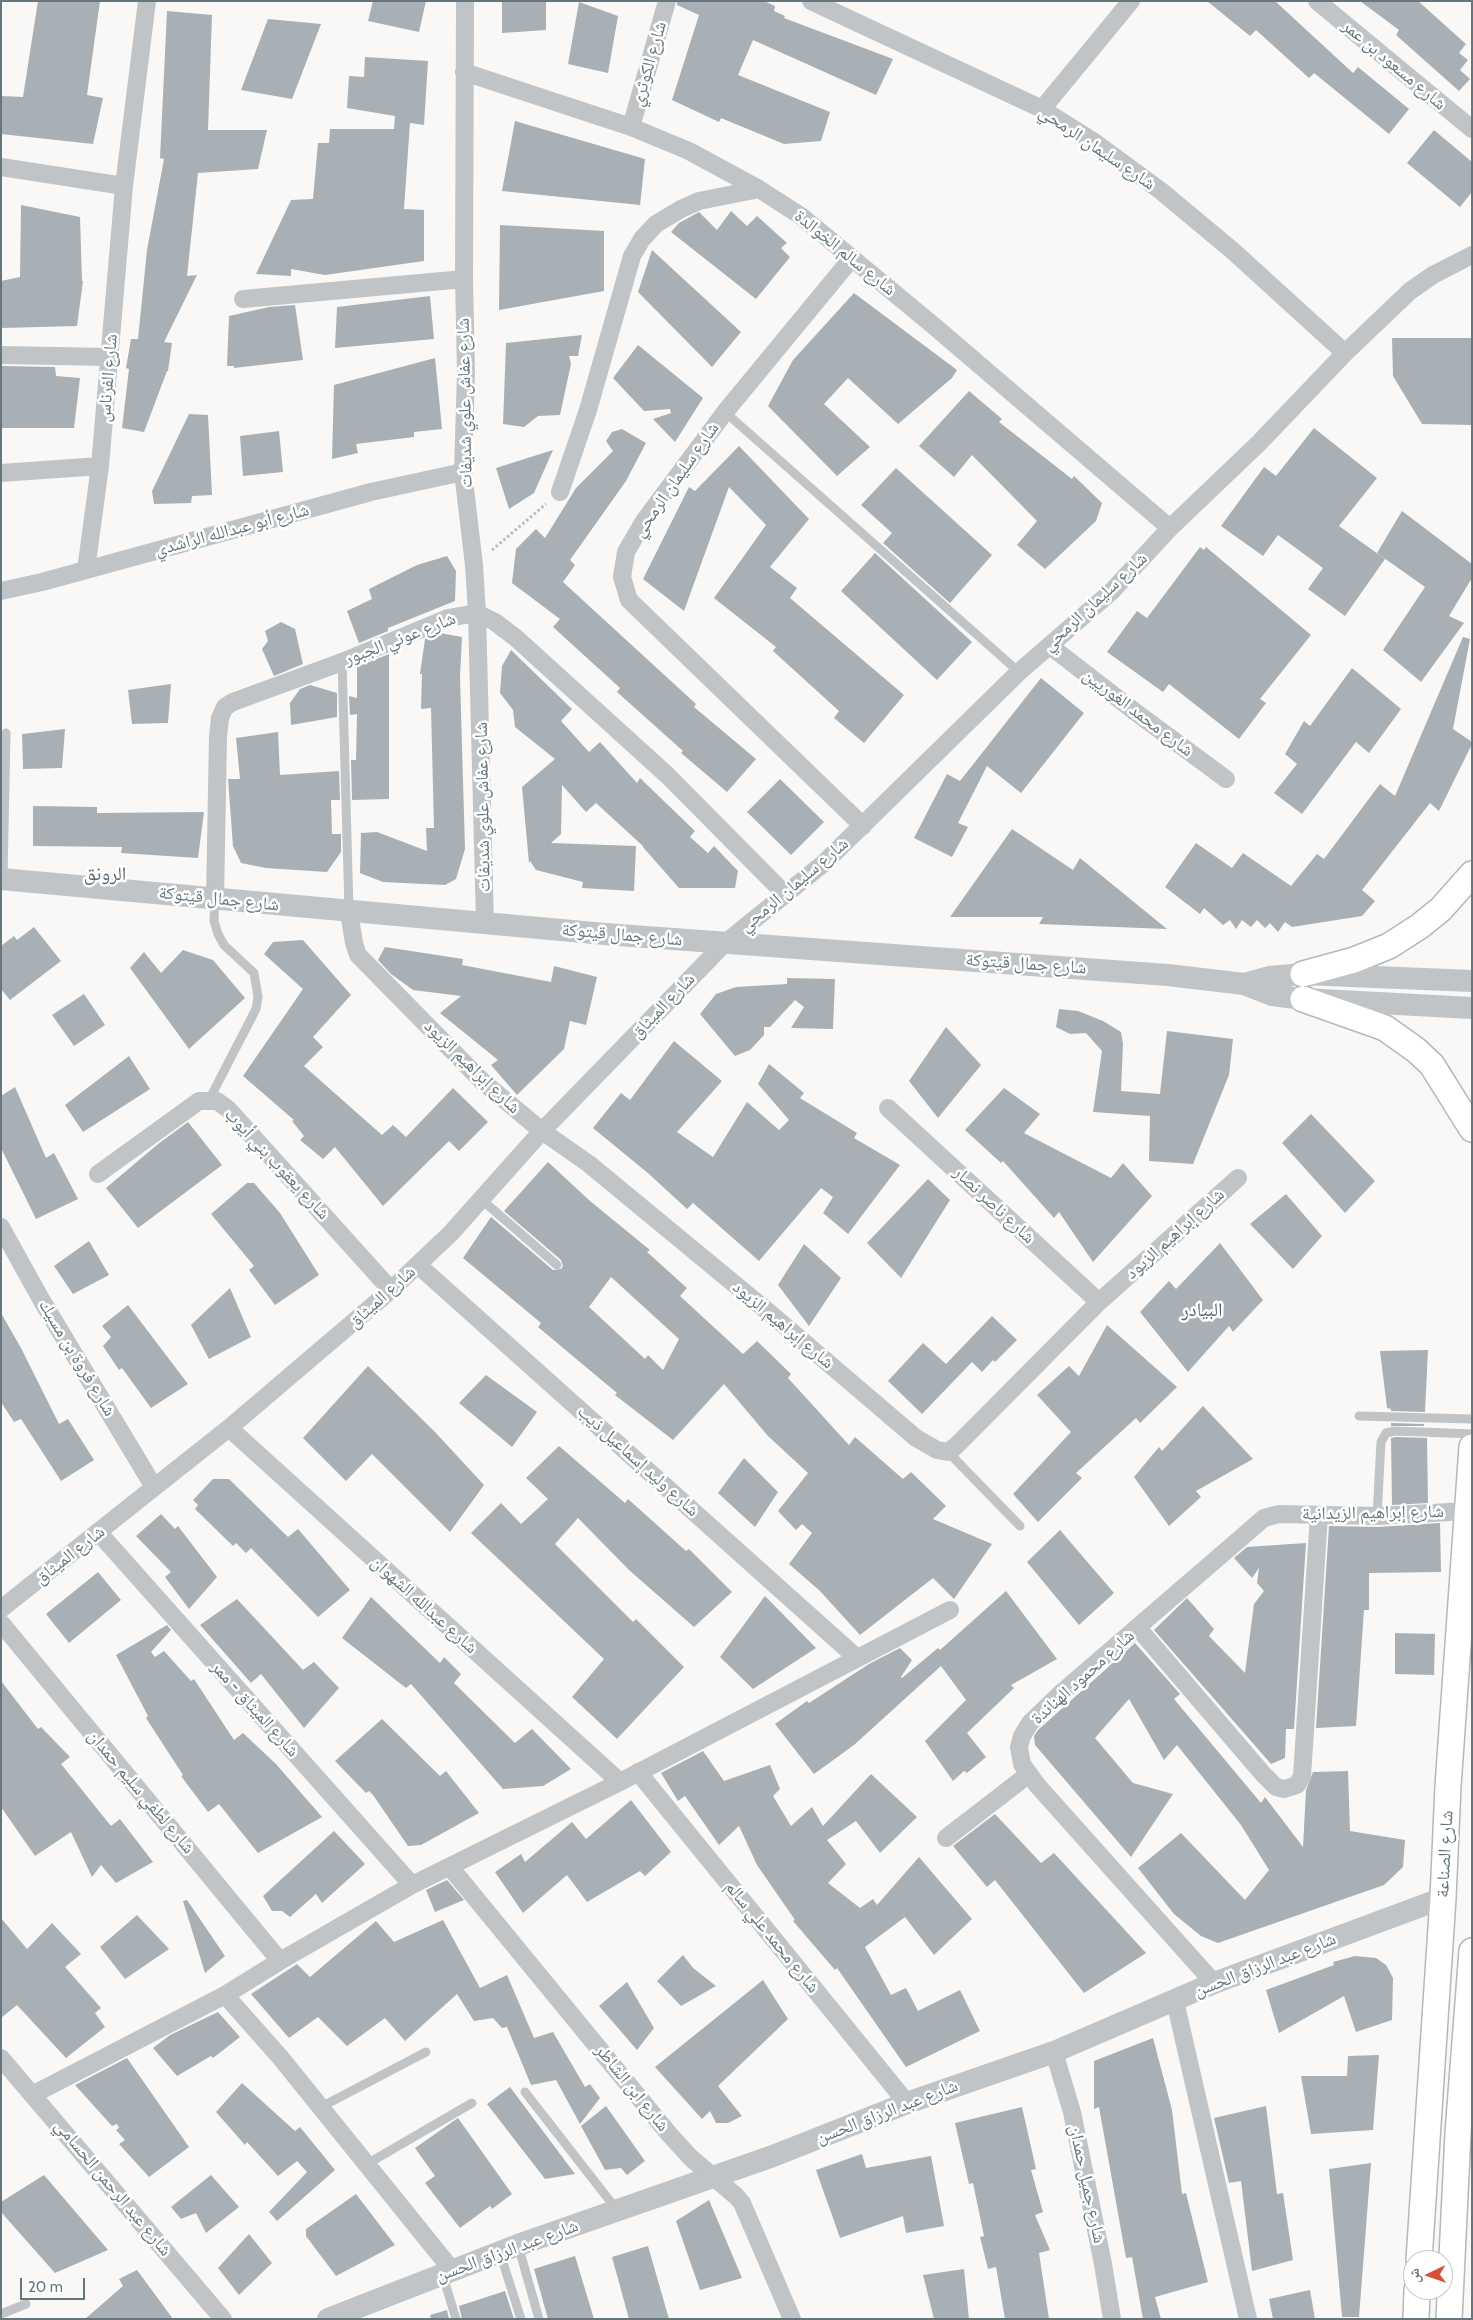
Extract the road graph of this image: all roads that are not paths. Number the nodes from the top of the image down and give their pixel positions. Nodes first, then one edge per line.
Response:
1 (147, 1) edge
2 (465, 1) edge
3 (667, 1) edge
4 (811, 1) edge
5 (1131, 1) edge
6 (1317, 1) edge
7 (464, 72) junction
8 (1042, 109) junction
9 (631, 127) junction
10 (1472, 129) edge
11 (1, 167) edge
12 (124, 186) junction
13 (758, 189) junction
14 (1472, 255) edge
15 (852, 258) junction
16 (464, 279) junction
17 (243, 299) dead end
18 (1345, 353) junction
19 (1, 355) edge
20 (110, 357) junction
21 (725, 412) junction
22 (100, 466) junction
23 (463, 472) junction
24 (1, 473) edge
25 (560, 492) road end
26 (1170, 528) junction
27 (86, 570) junction
28 (1, 591) edge
29 (477, 614) junction
30 (1050, 646) junction
31 (342, 662) junction
32 (1020, 672) junction
33 (6, 733) dead end
34 (1226, 779) dead end
35 (864, 826) junction
36 (1472, 874) edge
37 (2, 879) edge
38 (786, 895) junction
39 (215, 898) junction
40 (349, 912) junction
41 (485, 924) junction
42 (724, 944) junction
43 (1303, 974) junction
44 (1472, 981) edge
45 (1244, 984) junction
46 (1303, 999) junction
47 (1472, 1008) edge
48 (209, 1100) junction
49 (888, 1108) dead end
50 (1472, 1129) edge
51 (542, 1131) junction
52 (98, 1174) dead end
53 (1238, 1178) dead end
54 (482, 1200) junction
55 (1, 1227) edge
56 (418, 1265) junction
57 (557, 1265) dead end
58 (392, 1290) junction
59 (1099, 1302) junction
60 (1359, 1416) dead end
61 (1472, 1419) edge
62 (229, 1428) junction
63 (1472, 1434) edge
64 (1472, 1447) edge
65 (948, 1452) junction
66 (154, 1487) junction
67 (1468, 1511) junction
68 (1278, 1514) joint
69 (1319, 1515) junction
70 (1377, 1516) junction
71 (1020, 1526) dead end
72 (98, 1533) junction
73 (1, 1609) edge
74 (950, 1610) dead end
75 (1, 1623) edge
76 (1138, 1628) junction
77 (857, 1658) junction
78 (638, 1772) junction
79 (1029, 1774) junction
80 (620, 1782) junction
81 (946, 1838) dead end
82 (450, 1867) junction
83 (412, 1886) junction
84 (1444, 1898) junction
85 (1472, 1951) edge
86 (280, 1961) junction
87 (1214, 1983) junction
88 (225, 1995) junction
89 (1175, 2001) junction
90 (426, 2052) dead end
91 (1054, 2052) junction
92 (1, 2058) edge
93 (525, 2092) dead end
94 (34, 2094) junction
95 (472, 2103) dead end
96 (907, 2103) junction
97 (321, 2107) junction
98 (1465, 2132) edge
99 (367, 2164) junction
100 (712, 2177) junction
101 (617, 2210) junction
102 (509, 2249) junction
103 (1421, 2250) edge
104 (447, 2272) junction
105 (1417, 2300) edge
106 (26, 2304) dead end
107 (1, 2314) edge
108 (223, 2319) edge
109 (328, 2319) edge
110 (456, 2319) edge
111 (521, 2319) edge
112 (539, 2319) edge
113 (792, 2319) edge
114 (1112, 2319) edge
115 (1248, 2319) edge
116 (1416, 2319) edge
117 (1449, 2319) edge

1 - 12 street, شارع الفرناس
2 - 7 street, شارع عفاش علوي شديفات
3 - 9 street, شارع الكوثري
4 - 8 street, شارع سليمان الرمحي
5 - 8 street
6 - 10 street, شارع مسعود بن عمر
7 - 9 street, شارع سالم الخوالدة
7 - 16 street, شارع عفاش علوي شديفات
8 - 18 street, شارع سليمان الرمحي
9 - 13 street, شارع سالم الخوالدة
11 - 12 street
12 - 20 street, شارع الفرناس
13 - 15 street, شارع سالم الخوالدة
13 - 25 street
14 - 18 street, شارع سليمان الرمحي
15 - 21 street, شارع سليمان الرمحي
15 - 26 street, شارع سالم الخوالدة
16 - 17 street
16 - 23 street, شارع عفاش علوي شديفات
18 - 26 street, شارع سليمان الرمحي
19 - 20 street
20 - 22 street, شارع الفرناس
21 - 32 lane
21 - 35 street, شارع سليمان الرمحي
22 - 24 street
22 - 27 street, شارع الفرناس
23 - 27 street, شارع أبو عبدالله الراشدي
23 - 29 street, شارع عفاش علوي شديفات
26 - 30 street, شارع سليمان الرمحي
27 - 28 street, شارع أبو عبدالله الراشدي
29 - 31 street, شارع عوني الجبور
29 - 38 street, شارع عوني الجبور
29 - 41 street, شارع عفاش علوي شديفات
30 - 32 street, شارع سليمان الرمحي
30 - 34 street, شارع محمد الغوريين
31 - 39 street, شارع عوني الجبور
31 - 40 lane
32 - 35 street, شارع سليمان الرمحي
33 - 37 lane
35 - 38 street, شارع سليمان الرمحي
36 - 43 main road
37 - 39 street, شارع جمال قيتوكة
38 - 42 street, شارع سليمان الرمحي
39 - 40 street, شارع جمال قيتوكة
39 - 48 lane
40 - 41 street, شارع جمال قيتوكة
40 - 51 street, شارع إبراهيم الزيود
41 - 42 street, شارع جمال قيتوكة
42 - 45 street, شارع جمال قيتوكة
42 - 51 street, شارع الميثاق
43 - 44 street, شارع جمال قيتوكة
43 - 45 street, شارع جمال قيتوكة
45 - 46 street, شارع جمال قيتوكة
46 - 47 street, شارع جمال قيتوكة
46 - 50 main road
48 - 52 street, شارع يعقوب بني أيوب
48 - 58 street, شارع يعقوب بني أيوب
49 - 59 street, شارع ناصر نصار
51 - 54 street, شارع الميثاق
51 - 65 street, شارع إبراهيم الزيود
53 - 59 street, شارع إبراهيم الزيود
54 - 56 street, شارع الميثاق
54 - 57 lane
55 - 66 street, شارع فروة بن مسيك
56 - 58 street, شارع الميثاق
56 - 77 street, شارع وليد إسماعيل ذيب
58 - 62 street, شارع الميثاق
59 - 65 street, شارع إبراهيم الزيود
60 - 61 lane
62 - 66 street, شارع الميثاق
62 - 80 street, شارع عبدالله الشهوان
63 - 70 lane
64 - 67 main road, شارع الصناعة
65 - 71 lane
66 - 72 street, شارع الميثاق
67 - 70 street, شارع إبراهيم الزيدانية
67 - 84 main road, شارع الصناعة
68 - 69 street, شارع إبراهيم الزيدانية
68 - 76 street, شارع محمود الهناندة
69 - 70 street, شارع إبراهيم الزيدانية
69 - 76 street
72 - 73 street, شارع الميثاق
72 - 83 street, شارع الميثاق - ممر
74 - 77 street
75 - 86 street, شارع لطفي سليم حمدان
76 - 79 street, شارع محمود الهناندة
77 - 78 street
78 - 80 street
78 - 96 street, شارع محمد علي سالم
79 - 81 street
79 - 87 street, شارع محمود الهناندة
80 - 82 street
82 - 83 street
82 - 100 street, شارع ابن الشاطر
83 - 86 street
84 - 87 street, شارع عبد الرزاق الحسن
84 - 103 main road, شارع الصناعة
85 - 98 main road
86 - 88 street
87 - 89 street, شارع عبد الرزاق الحسن
88 - 94 street
88 - 97 street
89 - 91 street, شارع عبد الرزاق الحسن
89 - 115 street
90 - 97 lane
91 - 96 street, شارع عبد الرزاق الحسن
91 - 114 street, شارع جميل حمدان
92 - 94 street, شارع عبد الرحمن الحسامي
93 - 101 lane
94 - 108 street, شارع عبد الرحمن الحسامي
95 - 99 lane
96 - 100 street, شارع عبد الرزاق الحسن
97 - 99 street
98 - 117 main road
99 - 104 street
100 - 101 street, شارع عبد الرزاق الحسن
100 - 113 street, شارع ابن الشاطر
101 - 102 street, شارع عبد الرزاق الحسن
102 - 104 street, شارع عبد الرزاق الحسن
102 - 111 lane
102 - 112 lane
104 - 109 street, شارع عبد الرزاق الحسن
104 - 110 lane
105 - 116 main road
106 - 107 lane

